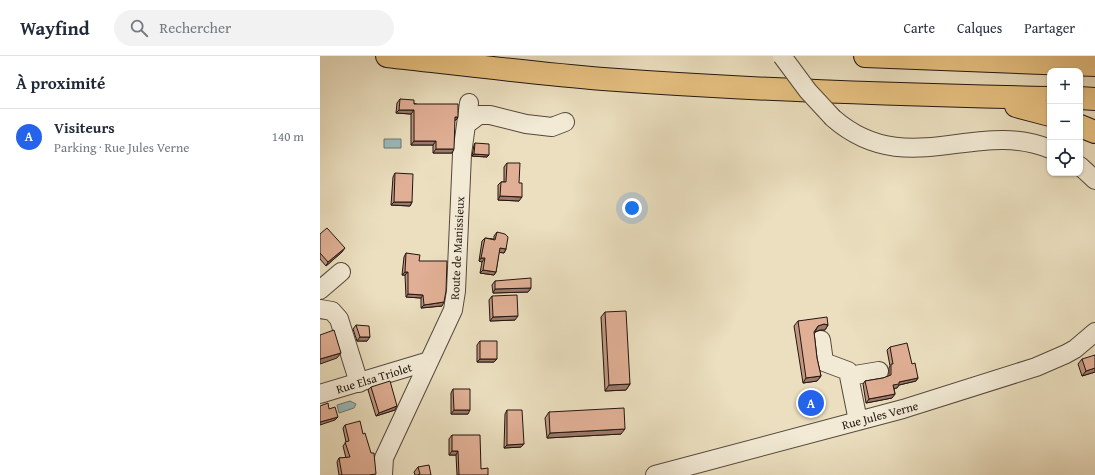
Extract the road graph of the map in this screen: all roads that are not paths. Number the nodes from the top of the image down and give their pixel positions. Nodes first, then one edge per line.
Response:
1 (387, 56) edge
2 (782, 56) edge
3 (865, 56) edge
4 (1095, 64) edge
5 (927, 95) junction
6 (1047, 98) edge
7 (1083, 98) edge
8 (1095, 99) edge
9 (469, 103) dead end
10 (1047, 114) edge
11 (565, 122) dead end
12 (467, 124) junction
13 (1083, 127) edge
14 (1095, 132) edge
15 (1047, 149) edge
16 (1083, 169) edge
17 (1095, 180) edge
18 (341, 272) dead end
19 (320, 290) edge
20 (320, 309) edge
21 (1095, 332) edge
22 (821, 340) dead end
23 (429, 361) junction
24 (879, 371) dead end
25 (849, 376) junction
26 (359, 382) junction
27 (320, 394) edge
28 (858, 421) junction
29 (383, 475) edge
30 (655, 475) edge

1 - 5 highway
2 - 15 street, bridge
3 - 4 highway
5 - 6 highway
5 - 10 highway
7 - 8 highway
9 - 12 street, Route de Manissieux
11 - 12 street
12 - 23 street, Route de Manissieux
13 - 14 highway
16 - 17 street
18 - 19 street
20 - 26 street
21 - 28 street, Rue Jules Verne
22 - 25 street
23 - 26 street, Rue Elsa Triolet
23 - 29 street, Route de Manissieux
24 - 25 street
25 - 28 street
26 - 27 street, Rue Elsa Triolet
28 - 30 street, Rue Jules Verne

